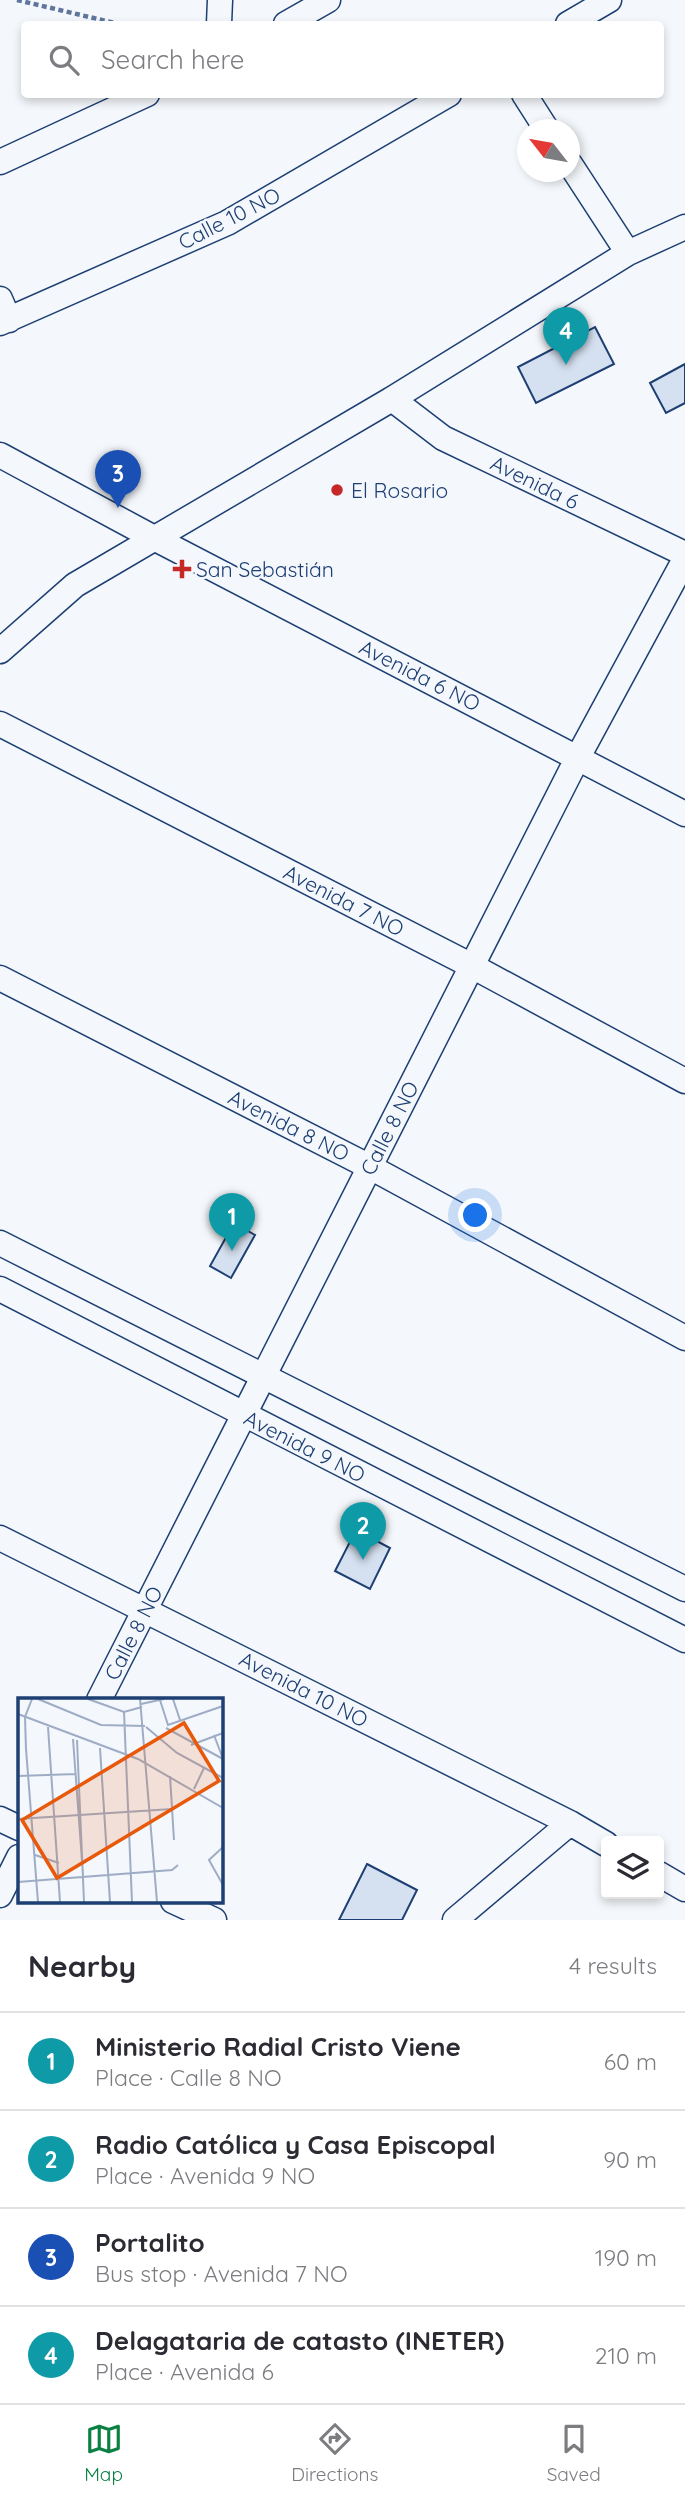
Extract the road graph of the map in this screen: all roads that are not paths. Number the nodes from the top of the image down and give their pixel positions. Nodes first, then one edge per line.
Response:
1 (220, 0) edge
2 (328, 0) edge
3 (609, 0) edge
4 (219, 21) edge
5 (291, 21) edge
6 (573, 21) edge
7 (138, 98) edge
8 (442, 98) edge
9 (527, 98) edge
10 (540, 119) edge
11 (0, 162) edge
12 (580, 181) edge
13 (685, 227) edge
14 (628, 253) junction
15 (3, 314) edge
16 (392, 399) junction
17 (0, 454) edge
18 (154, 538) junction
19 (685, 557) edge
20 (0, 651) edge
21 (0, 724) edge
22 (578, 757) junction
23 (685, 814) edge
24 (472, 965) junction
25 (0, 978) edge
26 (685, 1081) edge
27 (370, 1167) junction
28 (0, 1243) edge
29 (0, 1289) edge
30 (685, 1338) edge
31 (263, 1377) junction
32 (244, 1414) junction
33 (0, 1538) edge
34 (685, 1589) edge
35 (145, 1610) junction
36 (685, 1640) edge
37 (100, 1698) edge
38 (0, 1819) edge
39 (570, 1823) junction
40 (18, 1828) edge
41 (601, 1841) edge
42 (18, 1859) edge
43 (664, 1877) edge
44 (685, 1889) edge
45 (0, 1895) edge
46 (175, 1902) edge
47 (214, 1920) edge
48 (455, 1920) edge

1 - 4 street
2 - 5 street
3 - 6 street
7 - 11 street
8 - 15 street, Calle 10 NO
9 - 10 street
12 - 14 street
13 - 14 street
14 - 16 street
16 - 18 street
16 - 19 street, Avenida 6
17 - 18 street
18 - 20 street
18 - 22 street, Avenida 6 NO
19 - 22 street, Calle 8 NO
21 - 24 street, Avenida 7 NO
22 - 23 street, Avenida 6 NO
22 - 24 street, Calle 8 NO
24 - 26 street, Avenida 7 NO
24 - 27 street, Calle 8 NO
25 - 27 street, Avenida 8 NO
27 - 30 street, Avenida 8 NO
27 - 31 street, Calle 8 NO
28 - 31 street, Avenida 9 NO
29 - 32 street, Avenida 9 NO
31 - 32 street, Calle 8 NO
31 - 34 street, Avenida 9 NO
32 - 35 street, Calle 8 NO
32 - 36 street, Avenida 9 NO
33 - 35 street, Avenida 10 NO
35 - 37 street, Calle 8 NO
35 - 39 street, Avenida 10 NO
38 - 40 street
39 - 41 street, Avenida 10 NO
39 - 48 street
42 - 45 street
43 - 44 street
46 - 47 street

